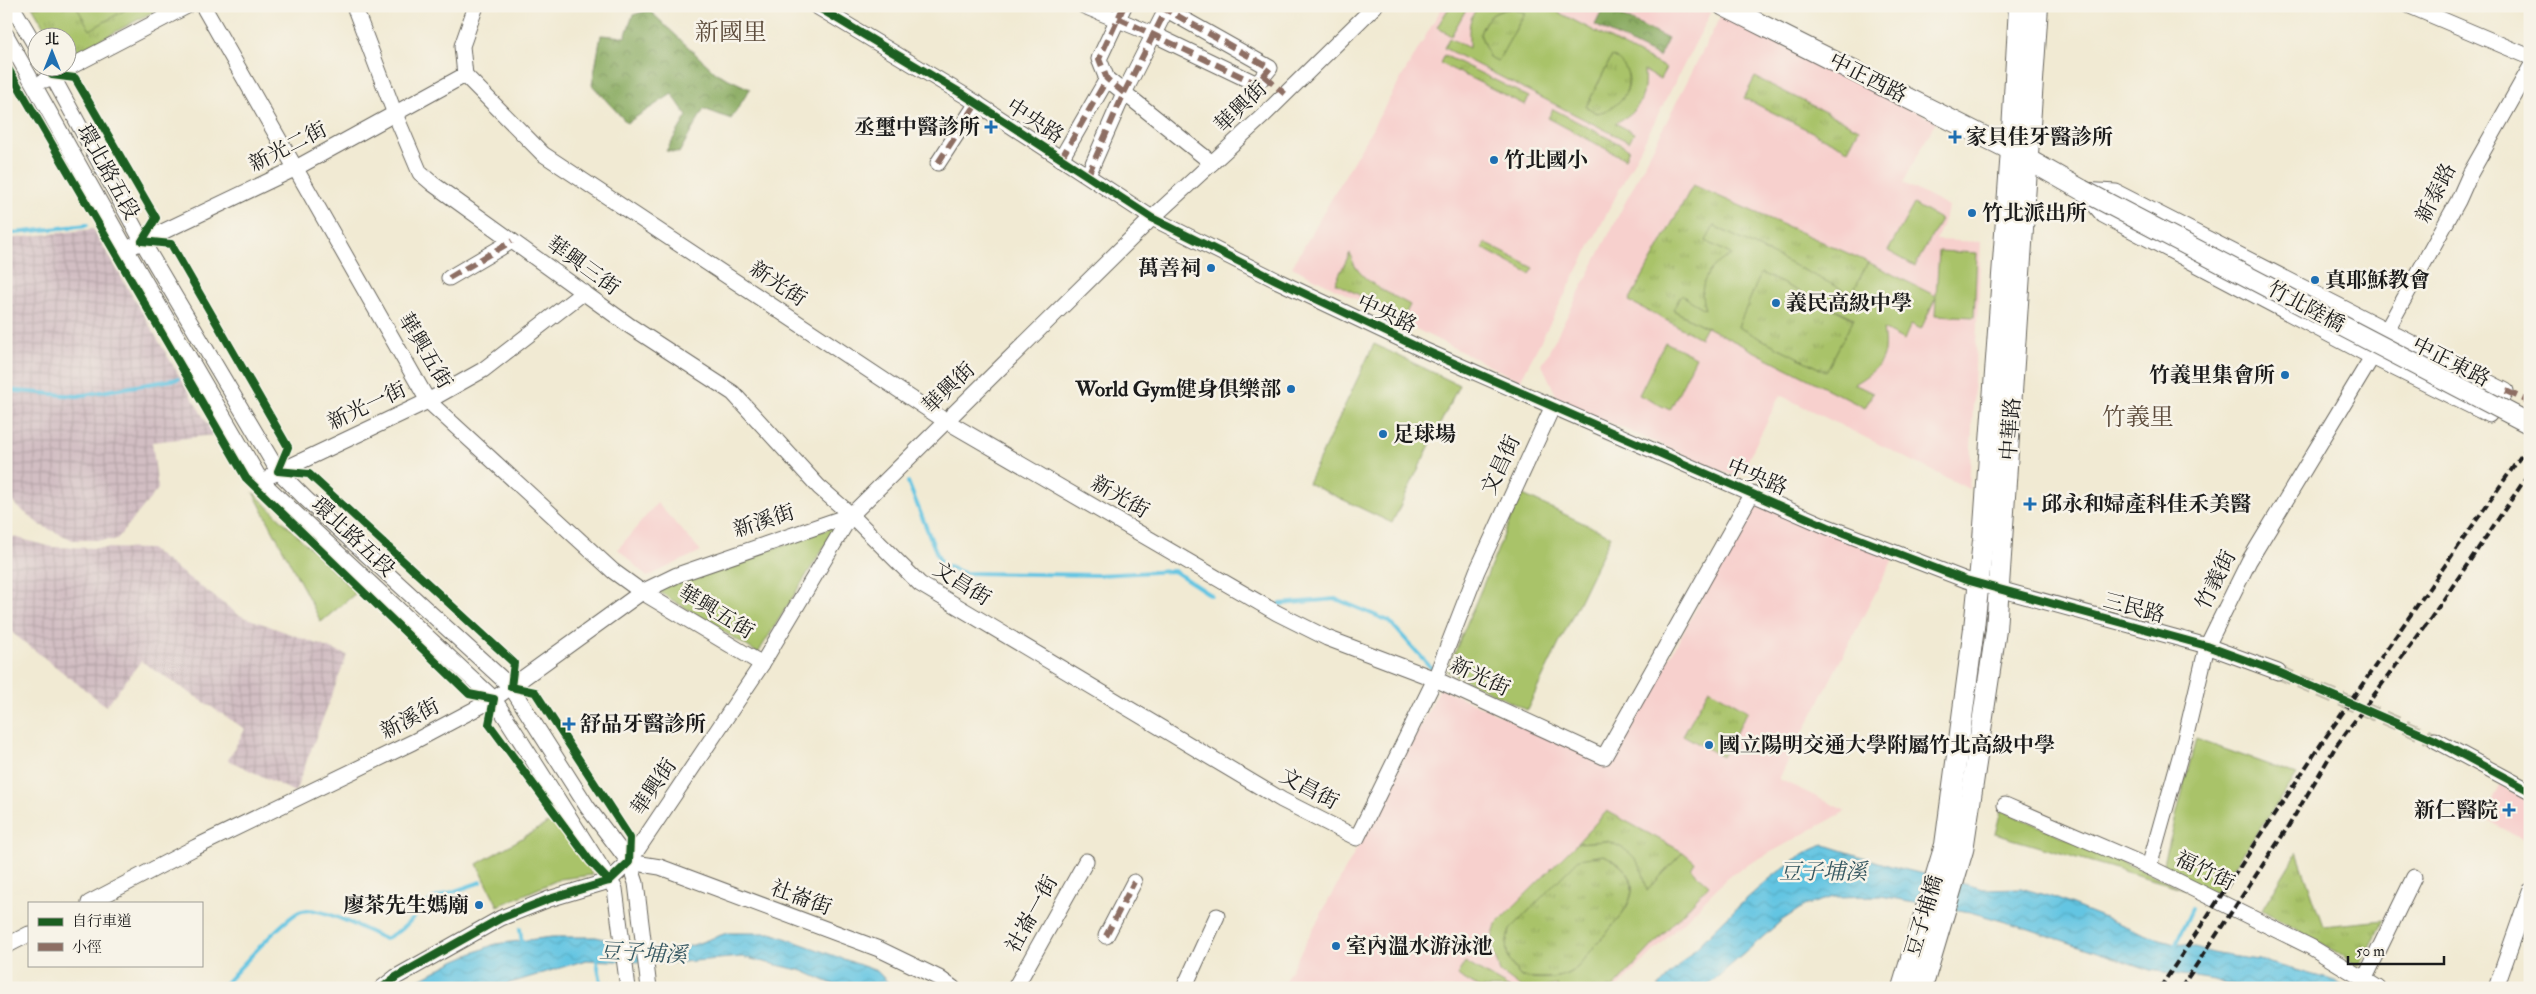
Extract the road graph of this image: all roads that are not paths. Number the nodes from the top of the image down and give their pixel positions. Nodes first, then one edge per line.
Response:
1 (12, 6) edge
2 (188, 6) edge
3 (203, 6) edge
4 (354, 6) edge
5 (476, 6) edge
6 (816, 6) edge
7 (1084, 6) edge
8 (1375, 6) edge
9 (1724, 6) edge
10 (2019, 6) edge
11 (2038, 6) edge
12 (2410, 6) edge
13 (1163, 8) edge
14 (1121, 12) edge
15 (28, 33) edge
16 (6, 35) edge
17 (1155, 35) junction
18 (78, 58) edge
19 (2530, 58) edge
20 (2530, 68) edge
21 (465, 75) junction
22 (1264, 76) junction
23 (43, 78) edge
24 (54, 78) edge
25 (1107, 79) junction
26 (36, 86) junction
27 (1124, 93) junction
28 (1285, 94) junction
29 (976, 103) junction
30 (395, 114) junction
31 (2019, 155) junction
32 (1061, 159) junction
33 (938, 163) dead end
34 (1212, 163) junction
35 (294, 169) junction
36 (1088, 175) junction
37 (2082, 190) junction
38 (1152, 218) junction
39 (142, 241) junction
40 (512, 241) junction
41 (126, 249) junction
42 (449, 278) dead end
43 (584, 292) junction
44 (2385, 334) junction
45 (2372, 357) junction
46 (428, 401) junction
47 (1552, 408) junction
48 (945, 420) junction
49 (2530, 424) edge
50 (278, 471) junction
51 (261, 481) junction
52 (1752, 493) junction
53 (851, 515) junction
54 (1979, 584) junction
55 (2000, 590) junction
56 (642, 592) junction
57 (2207, 646) junction
58 (762, 664) junction
59 (2278, 672) tunnel mouth
60 (1435, 679) junction
61 (511, 687) junction
62 (494, 699) junction
63 (2435, 740) tunnel mouth
64 (2530, 791) edge
65 (2005, 805) dead end
66 (1954, 847) junction
67 (1086, 861) dead end
68 (629, 862) junction
69 (2149, 867) junction
70 (2414, 877) dead end
71 (1134, 882) dead end
72 (612, 885) junction
73 (2530, 891) edge
74 (91, 902) edge
75 (1216, 916) dead end
76 (28, 935) edge
77 (1106, 936) dead end
78 (6, 946) edge
79 (2365, 978) junction
80 (382, 988) edge
81 (628, 988) edge
82 (649, 988) edge
83 (953, 988) edge
84 (1015, 988) edge
85 (1184, 988) edge
86 (1902, 988) edge
87 (1922, 988) edge
88 (2378, 988) edge
89 (2496, 988) edge

1 - 15 street
2 - 18 street
3 - 35 street, 華興五街
4 - 30 street, 華興三街
5 - 21 street
6 - 29 street, 中央路
7 - 14 street
8 - 28 street, 華興街
9 - 31 main road, 中正西路
10 - 31 main road, 中華路
11 - 31 main road, 中華路
12 - 19 street
13 - 17 street
13 - 22 street
14 - 17 street
14 - 25 street
16 - 26 street, 環北路五段
17 - 22 street
17 - 27 street
20 - 44 street, 新泰路
21 - 30 street, 新光二街
21 - 48 street, 新光街
22 - 28 street
23 - 26 street
24 - 39 street, 環北路五段
25 - 27 street
25 - 32 street
26 - 41 street, 環北路五段
27 - 34 street
27 - 36 street
28 - 34 street, 華興街
29 - 32 street, 中央路
29 - 33 street
30 - 35 street, 新光二街
30 - 40 street, 華興三街
31 - 37 main road, 中正東路
31 - 54 main road, 中華路
31 - 55 main road, 中華路
32 - 36 street, 中央路
34 - 38 street, 華興街
35 - 39 street, 新光二街
35 - 46 street, 華興五街
36 - 38 street, 中央路
37 - 44 street, 中正東路
37 - 45 street, 中正東路
37 - 49 main road, 竹北陸橋, bridge
38 - 47 street, 中央路
38 - 48 street, 華興街
39 - 41 street, 新光二街
39 - 50 street, 環北路五段
40 - 42 street
40 - 43 street, 華興三街
41 - 51 street, 環北路五段
43 - 46 street, 新光一街
43 - 53 street, 華興三街
44 - 45 street, 竹義街
44 - 45 street, 中正東路
45 - 57 street, 竹義街
46 - 50 street, 新光一街
46 - 56 street, 華興五街
47 - 52 street, 中央路
47 - 60 street, 文昌街
48 - 53 street, 華興街
48 - 60 street, 新光街
50 - 51 street, 新光一街
50 - 61 street, 環北路五段
51 - 62 street, 環北路五段
52 - 54 street, 中央路
52 - 60 street, 新光街
53 - 56 street, 新溪街
53 - 58 street, 華興街
53 - 60 street, 文昌街
54 - 55 street, 三民路
54 - 66 main road, 中華路
55 - 57 street, 三民路
55 - 66 main road, 中華路
56 - 58 street, 華興五街
56 - 61 street, 新溪街
57 - 59 street, 三民路
57 - 69 street, 竹義街
58 - 68 street, 華興街
61 - 62 street, 新溪街
61 - 68 street, 環北路五段
62 - 72 street, 環北路五段
62 - 74 street, 新溪街
63 - 64 street
65 - 69 street, 福竹街
66 - 86 main road, 豆子埔橋
66 - 87 main road, 豆子埔橋
67 - 84 street, 社崙一街
68 - 72 street, 華興街
68 - 82 street, 環北路五段
68 - 83 street, 社崙街
69 - 79 street, 福竹街
70 - 79 street
71 - 77 street
72 - 80 street
72 - 81 street
73 - 89 street
75 - 85 street
76 - 78 street
79 - 88 street, 福竹街

